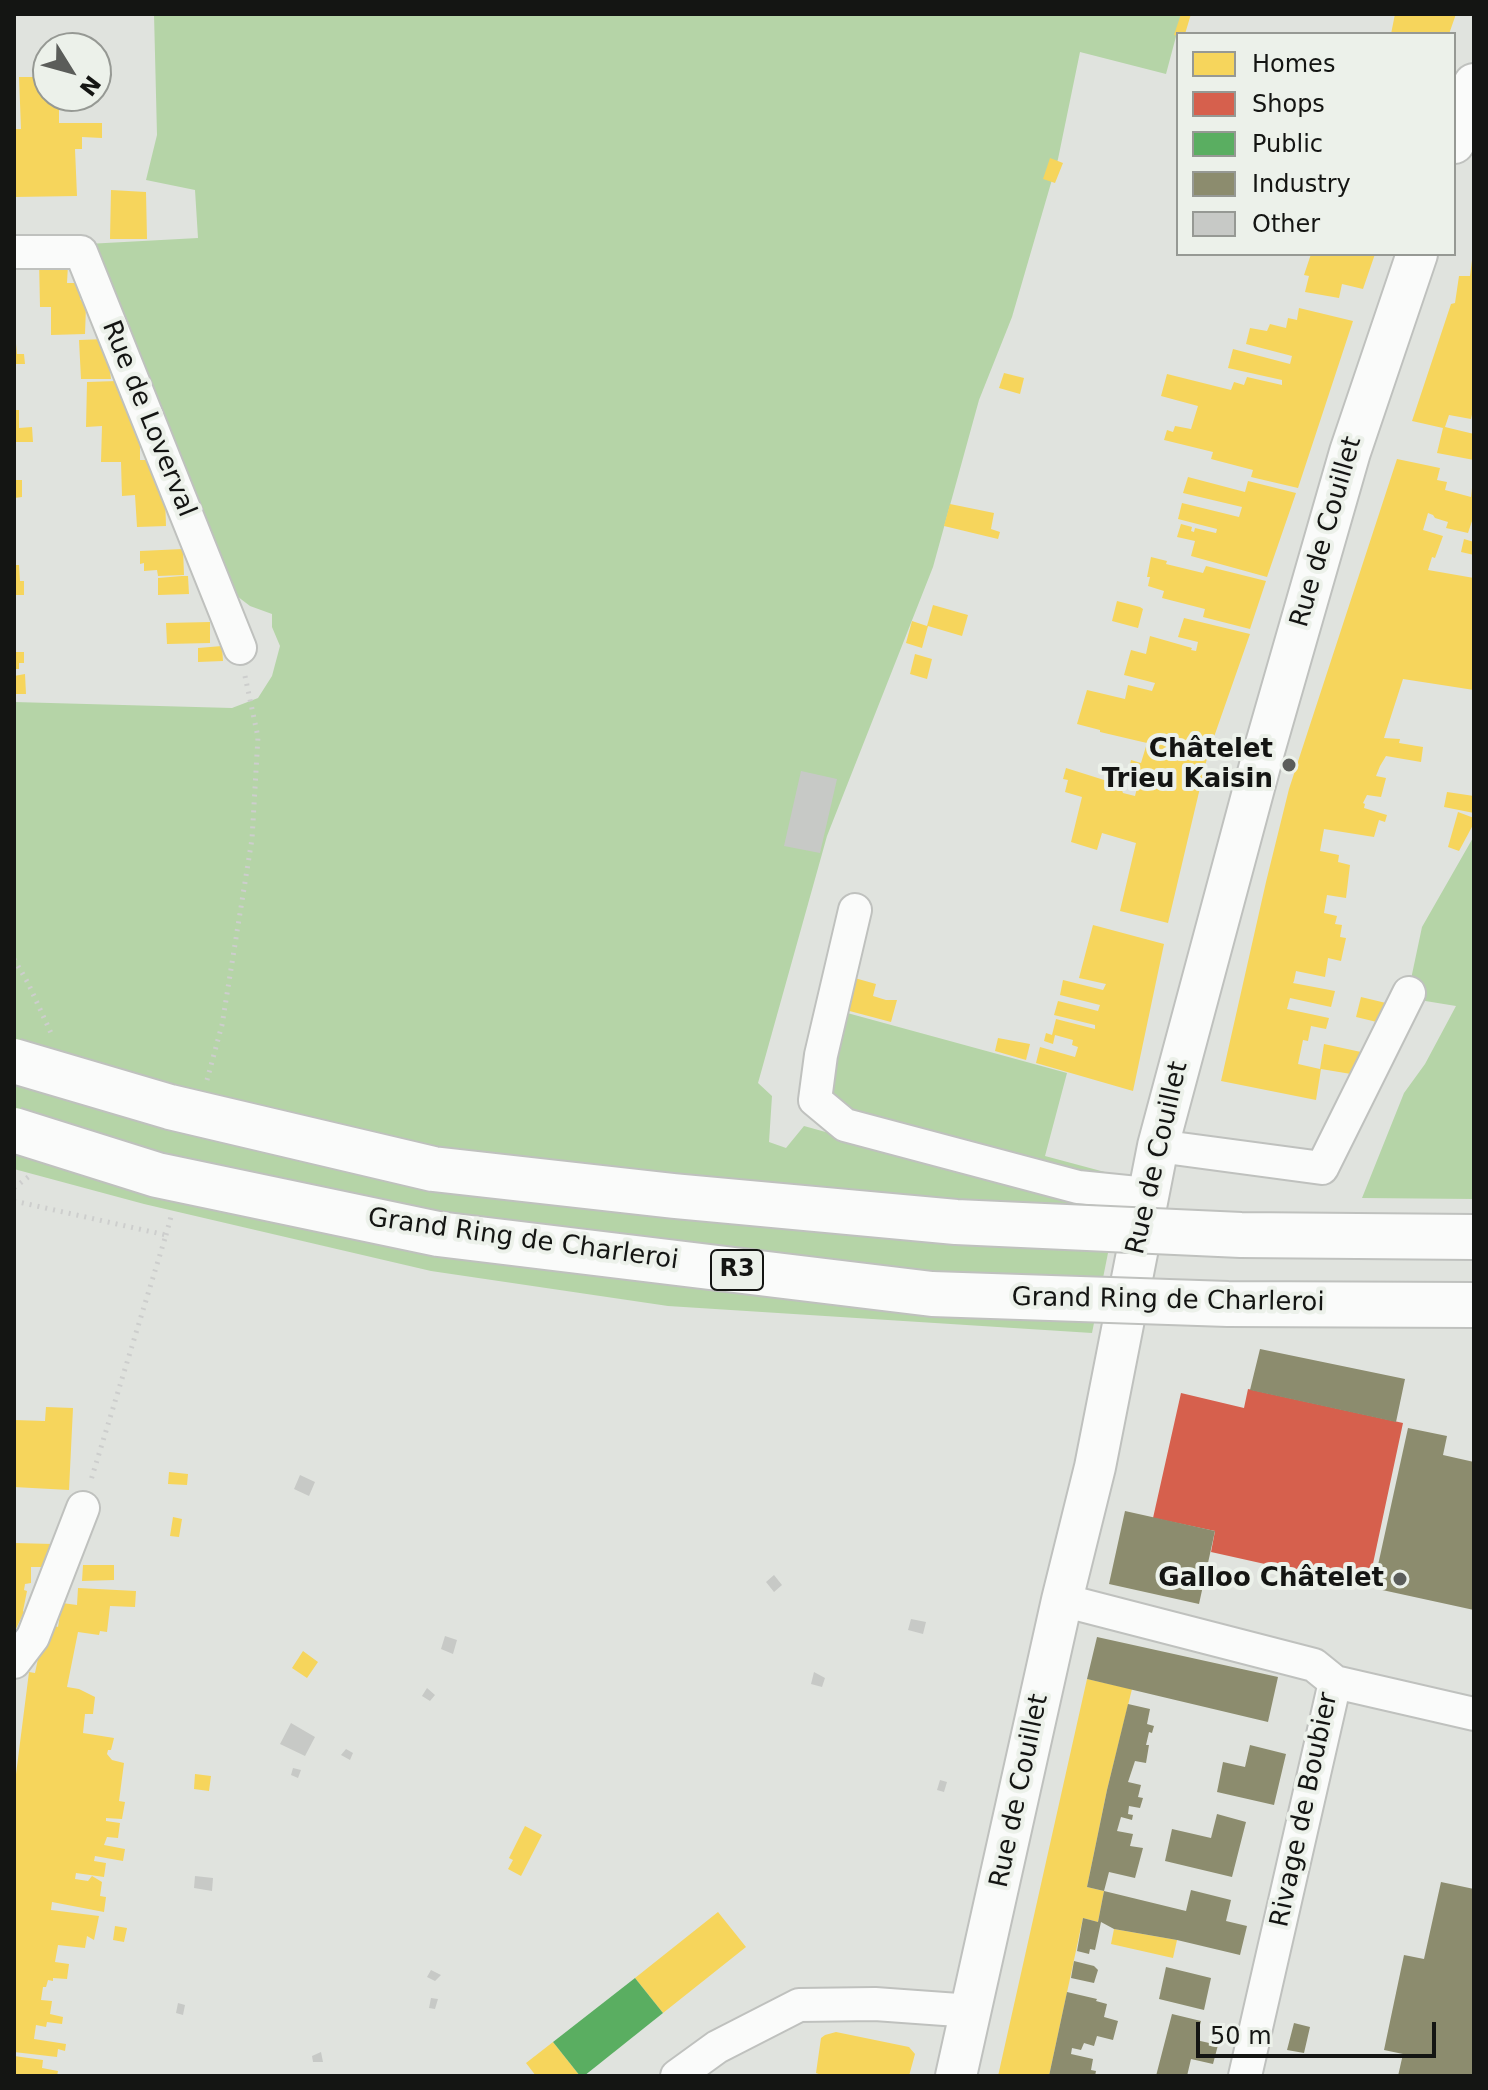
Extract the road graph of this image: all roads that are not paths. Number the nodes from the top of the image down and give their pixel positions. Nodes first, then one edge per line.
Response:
1 (1474, 84) edge
2 (1456, 137) edge
3 (14, 252) edge
4 (1416, 256) edge
5 (240, 648) road end
6 (855, 910) dead end
7 (1409, 993) dead end
8 (14, 1061) edge
9 (14, 1130) edge
10 (1158, 1146) junction
11 (1147, 1194) junction
12 (1474, 1237) edge
13 (1474, 1305) edge
14 (83, 1508) road end
15 (1062, 1600) junction
16 (14, 1662) edge
17 (1335, 1682) junction
18 (1474, 1714) edge
19 (972, 2011) junction
20 (677, 2076) edge
21 (956, 2076) edge
22 (1245, 2076) edge

1 - 2 main road
3 - 5 street, Rue de Loverval
4 - 10 main road, Rue de Couillet
6 - 11 street
7 - 10 street
8 - 12 highway, bridge
9 - 13 highway, Grand Ring de Charleroi / R3, bridge
10 - 11 main road, Rue de Couillet
11 - 15 main road, Rue de Couillet
14 - 16 street
15 - 17 street, Rivage de Boubier
15 - 19 main road, Rue de Couillet
17 - 18 street
17 - 22 street, Rivage de Boubier
19 - 20 street
19 - 21 main road, Rue de Couillet

